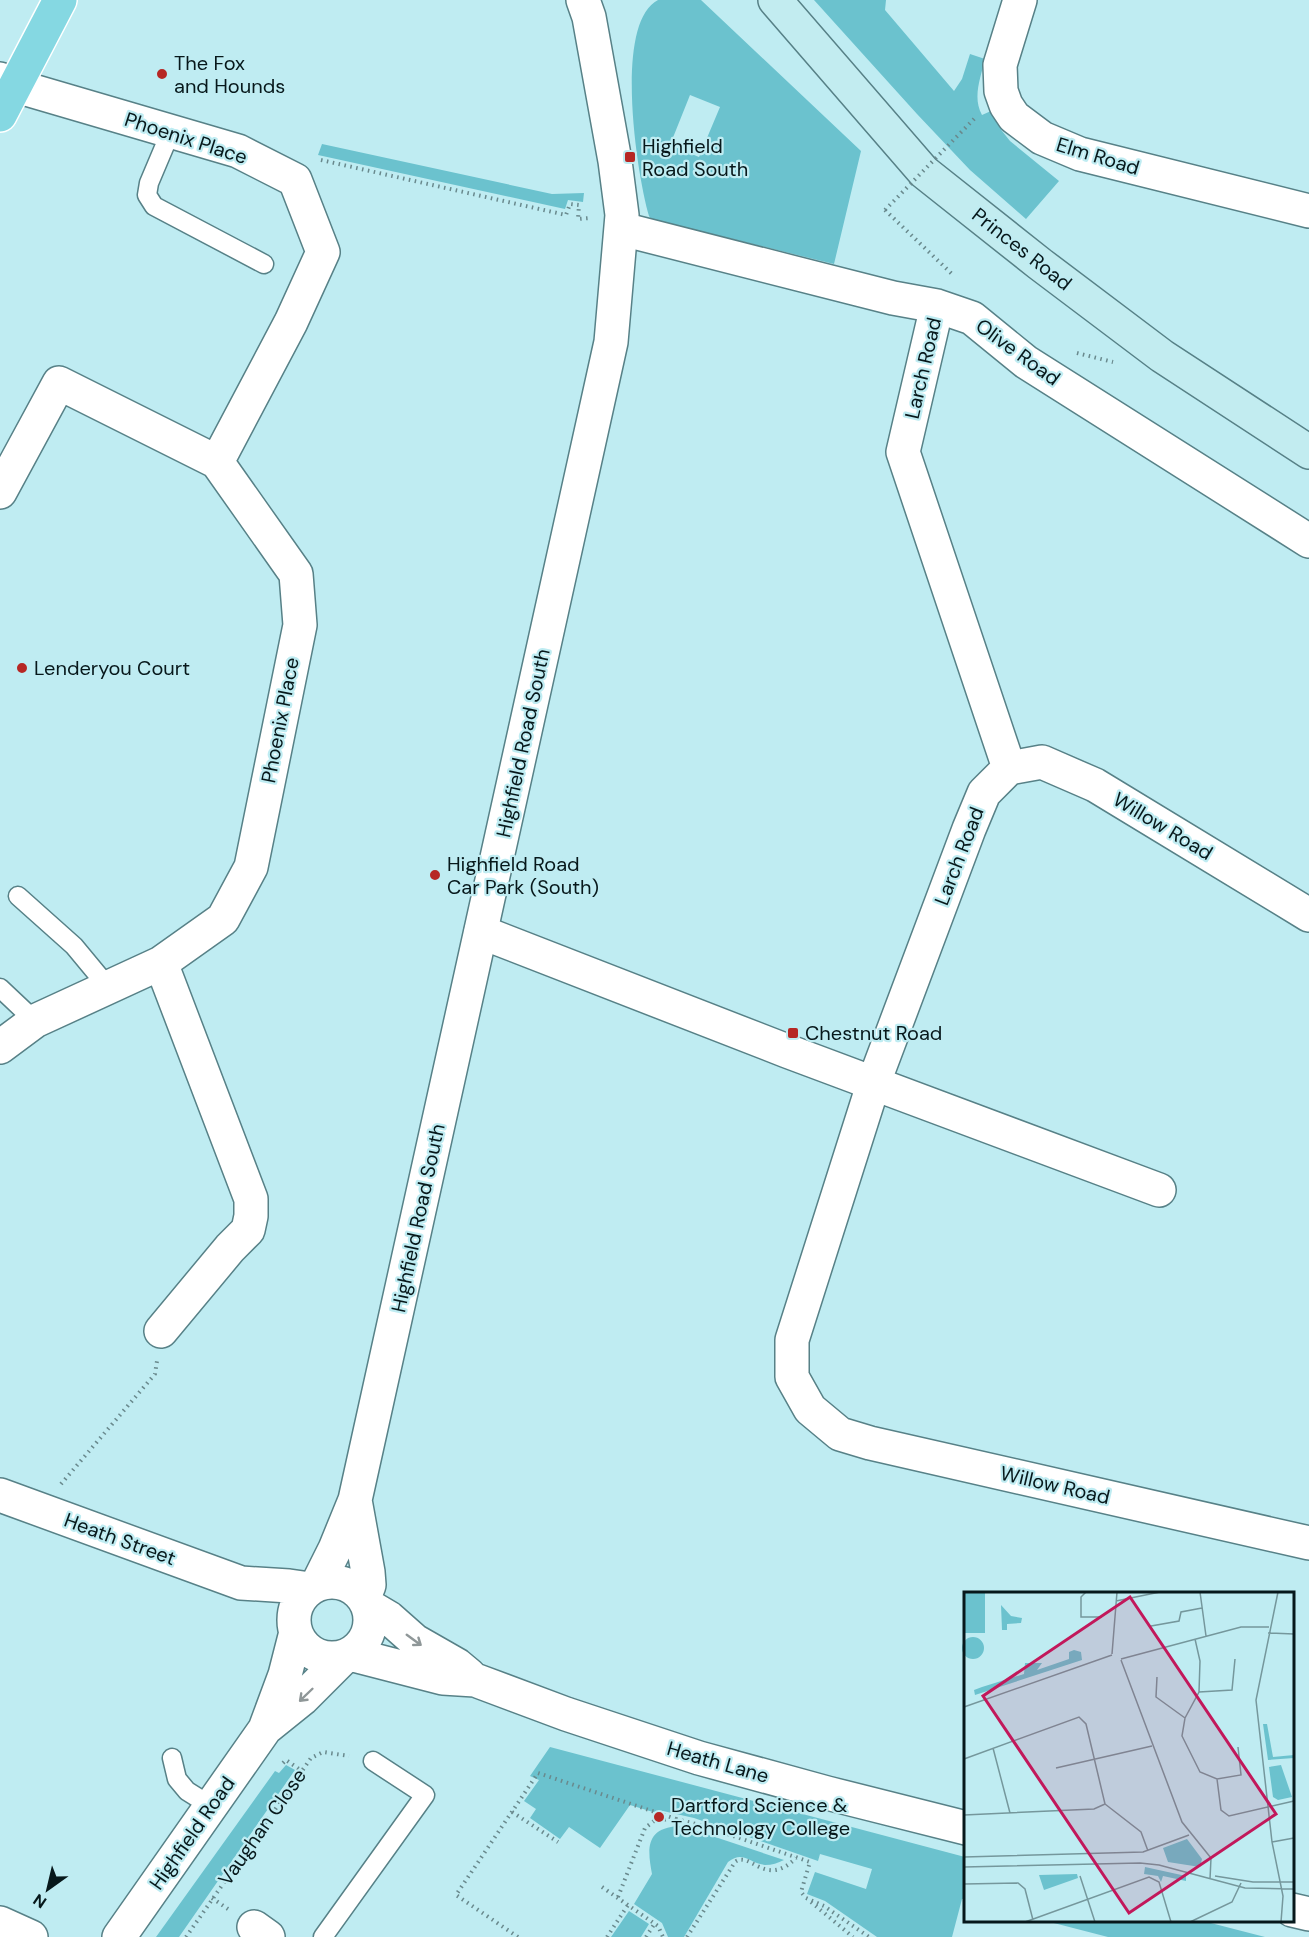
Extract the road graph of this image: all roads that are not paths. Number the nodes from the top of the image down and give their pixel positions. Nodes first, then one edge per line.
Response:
1 (60, 0) edge
2 (775, 0) edge
3 (1020, 0) edge
4 (591, 6) edge
5 (8, 82) edge
6 (0, 115) edge
7 (171, 131) junction
8 (1309, 211) edge
9 (622, 222) junction
10 (264, 264) dead end
11 (937, 306) junction
12 (1309, 452) edge
13 (217, 462) junction
14 (0, 492) edge
15 (1309, 541) edge
16 (1009, 768) junction
17 (18, 896) dead end
18 (1309, 915) edge
19 (481, 932) junction
20 (161, 963) junction
21 (108, 987) junction
22 (0, 988) edge
23 (35, 1021) junction
24 (0, 1047) edge
25 (874, 1082) junction
26 (1159, 1190) dead end
27 (161, 1331) road end
28 (810, 1409) joint
29 (0, 1495) edge
30 (355, 1500) junction
31 (1309, 1543) edge
32 (241, 1583) junction
33 (313, 1587) junction
34 (366, 1602) junction
35 (295, 1629) junction
36 (347, 1655) junction
37 (475, 1680) junction
38 (265, 1729) junction
39 (172, 1758) dead end
40 (374, 1761) road end
41 (211, 1806) junction
42 (964, 1827) edge
43 (1294, 1910) edge
44 (1309, 1914) edge
45 (0, 1923) edge
46 (31, 1937) edge
47 (119, 1937) edge
48 (323, 1937) edge

1 - 5 main road
2 - 12 main road, Princes Road
3 - 8 street, Elm Road
4 - 9 street, Highfield Road South
5 - 6 main road
5 - 7 street, Phoenix Place
7 - 10 lane
7 - 13 street, Phoenix Place
9 - 11 street, Olive Road
9 - 19 street, Highfield Road South
11 - 15 street, Olive Road
11 - 16 street, Larch Road
13 - 14 street, Phoenix Place
13 - 20 street, Phoenix Place
16 - 18 street, Willow Road
16 - 25 street, Larch Road
17 - 21 lane
19 - 25 street
19 - 30 street, Highfield Road South
20 - 21 street, Phoenix Place
20 - 27 street
21 - 23 street, Phoenix Place
22 - 23 lane
23 - 24 street, Phoenix Place
25 - 26 street
25 - 28 street, Larch Road
28 - 31 street, Willow Road
29 - 32 street, Heath Street
30 - 33 street, Highfield Road South
30 - 34 street, Highfield Road South
32 - 33 street, Heath Street
32 - 35 street, Heath Street
33 - 34 street
33 - 35 street
34 - 36 street
34 -> 37 street, Heath Lane
35 - 36 street
35 - 38 street, Highfield Road
36 - 37 street, Heath Lane
36 -> 38 street, Highfield Road
37 - 42 street, Heath Lane
38 - 41 street, Highfield Road
39 - 41 lane
40 - 48 lane
41 - 47 street, Highfield Road
43 - 44 street
45 - 46 street

